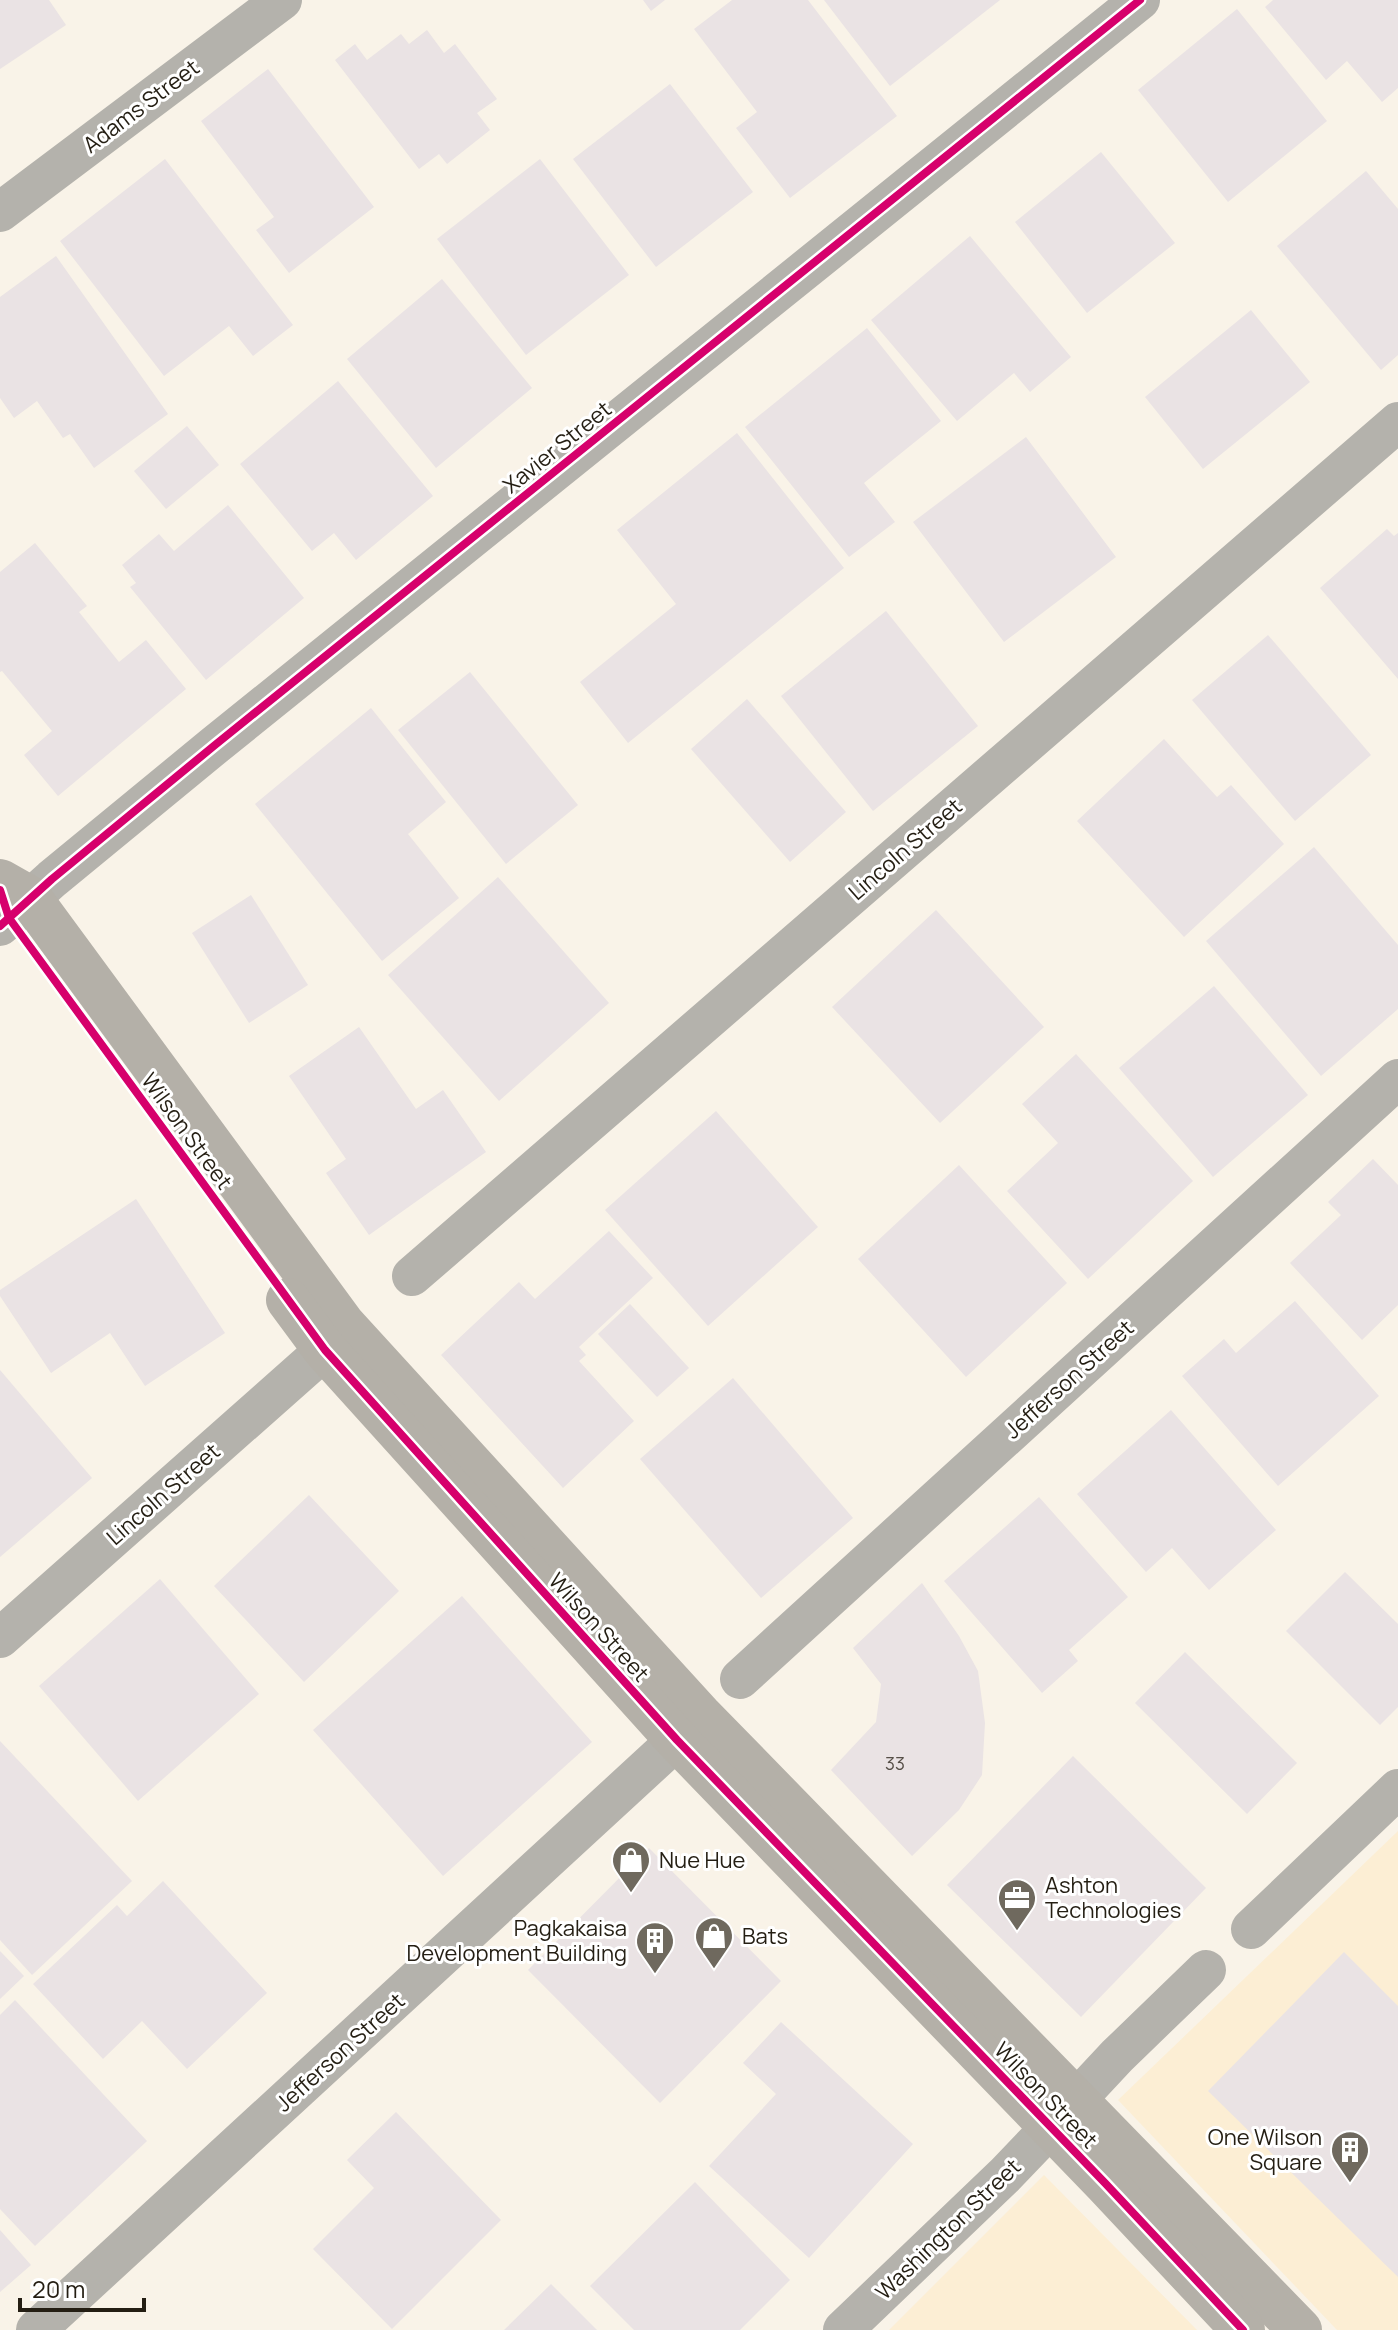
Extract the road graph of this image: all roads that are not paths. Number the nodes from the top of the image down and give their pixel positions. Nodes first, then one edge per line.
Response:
1 (282, 0) edge
2 (1140, 0) edge
3 (0, 212) edge
4 (1398, 422) edge
5 (8, 902) edge
6 (1398, 1079) edge
7 (412, 1276) dead end
8 (325, 1350) junction
9 (0, 1638) edge
10 (740, 1679) dead end
11 (677, 1740) junction
12 (1398, 1789) edge
13 (1251, 1929) dead end
14 (1206, 1970) dead end
15 (1063, 2114) junction
16 (36, 2330) edge
17 (843, 2330) edge
18 (1243, 2330) edge
19 (1300, 2330) edge

1 - 3 street, Adams Street
2 - 5 street, Xavier Street
4 - 7 street, Lincoln Street
5 - 8 main road, Wilson Street
5 - 15 main road, Wilson Street
6 - 10 street, Jefferson Street
8 - 9 street, Lincoln Street
8 - 11 main road, Wilson Street
11 - 15 main road, Wilson Street
11 - 16 street, Jefferson Street
12 - 13 street
14 - 15 street, Washington Street
15 - 17 street, Washington Street
15 - 18 main road, Wilson Street
15 - 19 main road, Wilson Street

